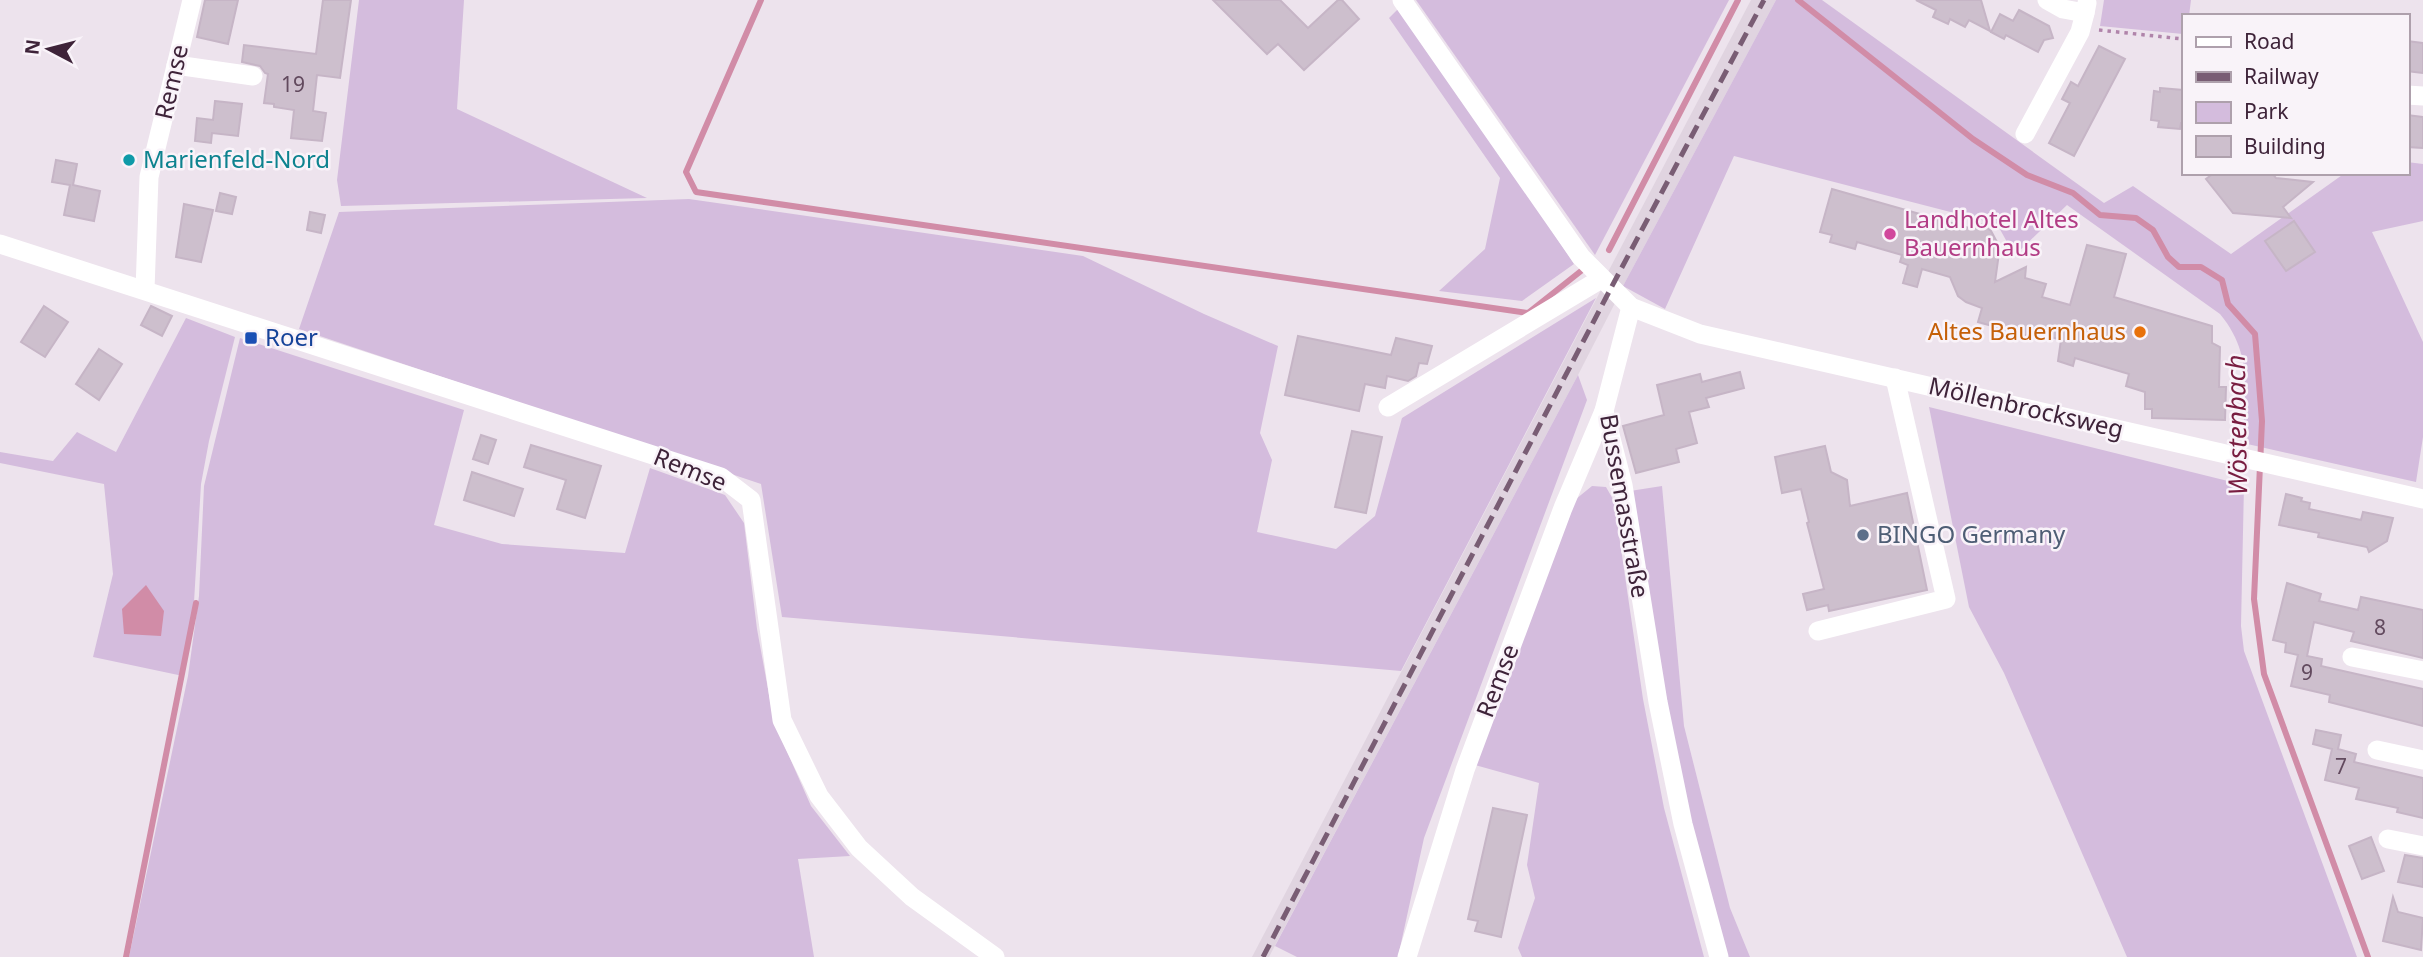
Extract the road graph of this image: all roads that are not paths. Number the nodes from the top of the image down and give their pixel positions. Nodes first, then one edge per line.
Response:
1 (192, 0) edge
2 (1402, 0) edge
3 (2047, 0) edge
4 (2086, 6) edge
5 (176, 65) junction
6 (253, 76) dead end
7 (2025, 134) dead end
8 (0, 244) edge
9 (1601, 279) junction
10 (145, 290) junction
11 (1631, 307) junction
12 (1895, 378) junction
13 (1388, 407) dead end
14 (1604, 411) junction
15 (2423, 499) edge
16 (1818, 631) dead end
17 (2352, 657) dead end
18 (2423, 671) edge
19 (2377, 750) dead end
20 (2423, 760) edge
21 (2388, 839) dead end
22 (2423, 846) edge
23 (995, 957) edge
24 (1407, 957) edge
25 (1719, 957) edge

1 - 5 street, Remse
2 - 9 street
3 - 4 street
4 - 7 street
5 - 6 street
5 - 10 street, Remse
8 - 10 street, Remse
9 - 11 street
9 - 13 street
10 - 23 street, Remse
11 - 12 street, Möllenbrocksweg
11 - 14 street, Bussemasstraße
12 - 15 street, Möllenbrocksweg
12 - 16 street
14 - 24 street, Remse
14 - 25 street, Bussemasstraße
17 - 18 street
19 - 20 street
21 - 22 street

